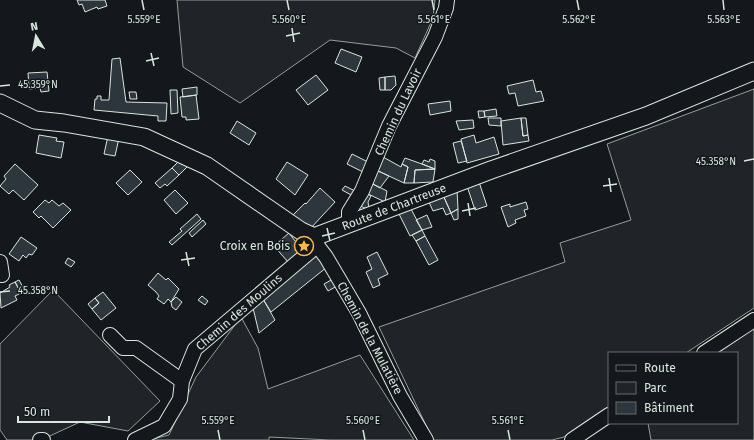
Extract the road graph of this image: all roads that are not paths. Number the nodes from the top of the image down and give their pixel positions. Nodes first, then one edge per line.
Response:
1 (447, 0) edge
2 (754, 71) edge
3 (0, 103) edge
4 (349, 223) junction
5 (316, 241) junction
6 (754, 320) edge
7 (110, 335) dead end
8 (706, 352) edge
9 (182, 381) junction
10 (608, 416) edge
11 (135, 440) edge
12 (426, 440) edge
13 (572, 440) edge

1 - 4 street, Chemin du Lavoir
2 - 4 main road, Route de Chartreuse
3 - 5 main road
4 - 5 main road, Route de Chartreuse
5 - 9 street, Chemin des Moulins
5 - 12 street, Chemin de la Mulatière
6 - 8 street
7 - 9 street
9 - 11 street, Chemin des Moulins
10 - 13 street

